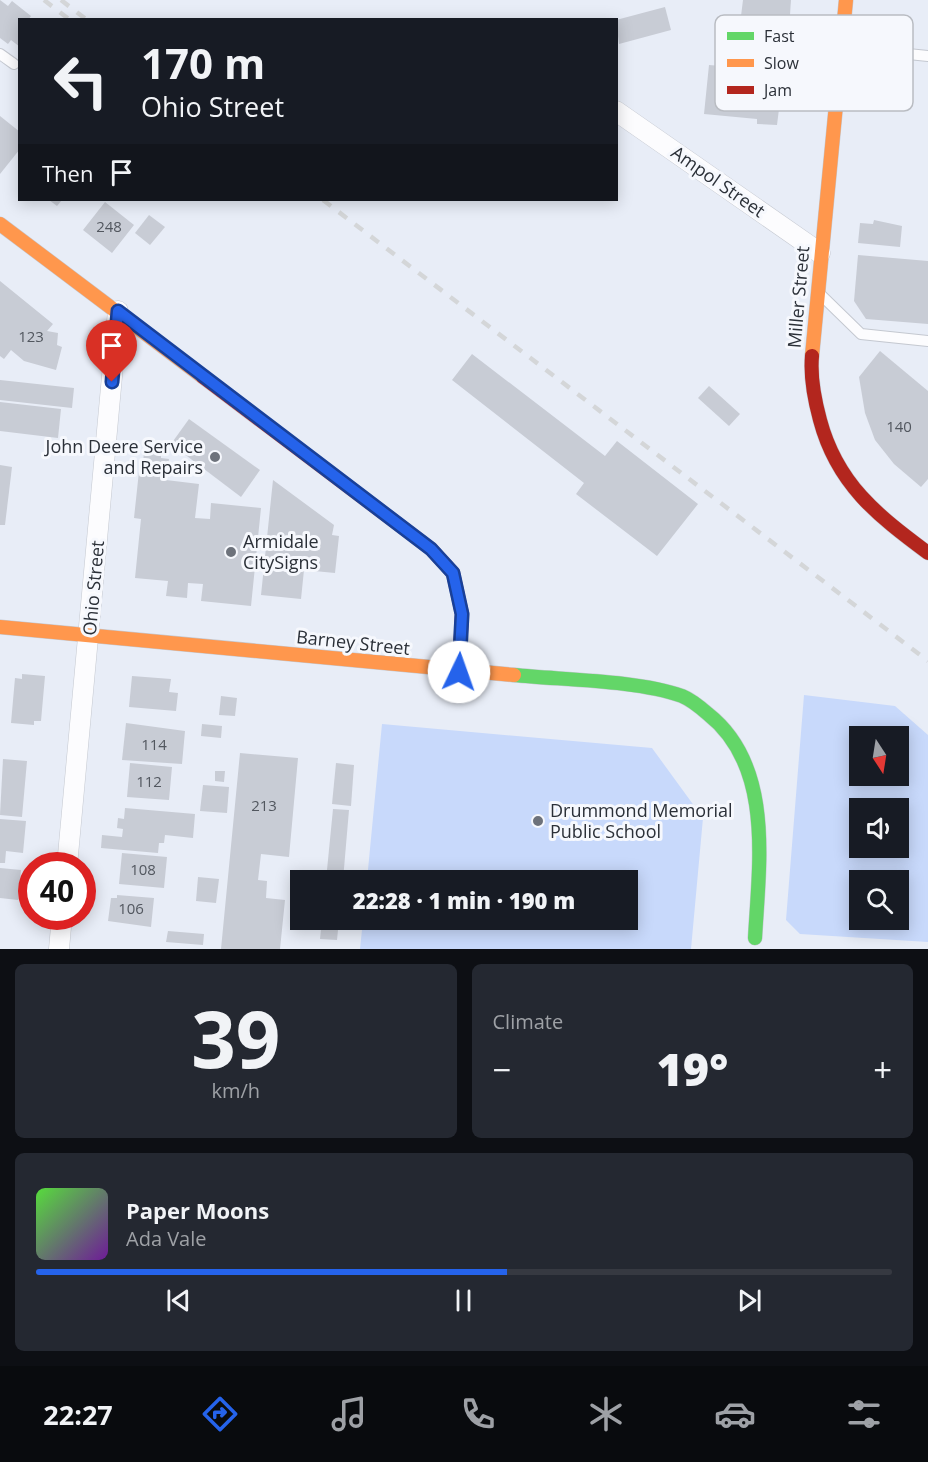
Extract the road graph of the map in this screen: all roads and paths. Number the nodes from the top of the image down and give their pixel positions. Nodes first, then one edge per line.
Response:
1 (846, 0) edge
2 (844, 15) edge
3 (0, 54) edge
4 (913, 54) edge
5 (928, 56) edge
6 (14, 64) dead end
7 (834, 111) edge
8 (618, 112) edge
9 (0, 224) edge
10 (820, 253) junction
11 (817, 291) junction
12 (118, 311) junction
13 (926, 342) edge
14 (928, 553) edge
15 (0, 627) edge
16 (90, 636) junction
17 (459, 672) junction
18 (68, 852) edge
19 (60, 930) edge
20 (755, 938) junction
21 (771, 944) dead end
22 (741, 945) dead end
23 (58, 949) edge

1 - 2 street, Miller Street
3 - 6 lane
4 - 5 lane
7 - 10 street, Miller Street
8 - 10 street, Ampol Street
9 - 12 street
10 - 11 street, Miller Street
11 - 13 lane
11 - 14 street, Miller Street
12 - 16 street, Ohio Street
12 - 17 street
15 - 16 street, Barney Street
16 - 17 street, Barney Street
16 - 18 street, Ohio Street
17 - 20 street, Barney Street
19 - 23 street
20 - 21 street
20 - 22 street

